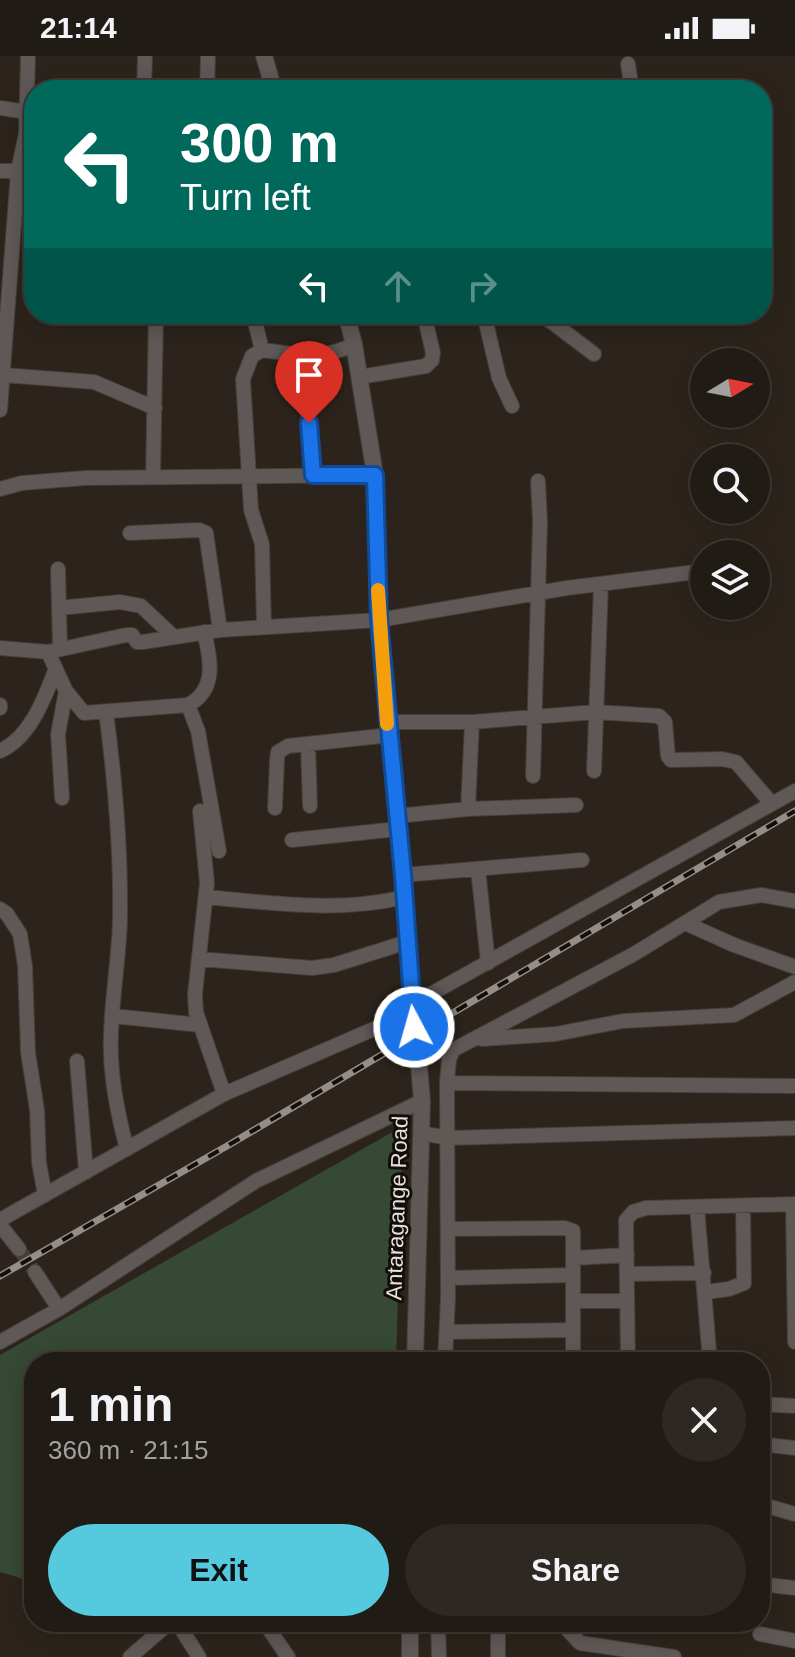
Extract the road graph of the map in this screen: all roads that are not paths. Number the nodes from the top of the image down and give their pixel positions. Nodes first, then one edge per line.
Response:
1 (28, 56) edge
2 (145, 56) edge
3 (208, 56) edge
4 (264, 56) edge
5 (628, 64) dead end
6 (28, 80) edge
7 (144, 80) edge
8 (207, 80) edge
9 (271, 80) edge
10 (630, 80) edge
11 (0, 108) edge
12 (24, 112) edge
13 (24, 143) edge
14 (0, 171) edge
15 (18, 171) junction
16 (24, 171) edge
17 (6, 247) edge
18 (3, 318) edge
19 (156, 324) edge
20 (256, 324) edge
21 (349, 324) edge
22 (426, 324) edge
23 (487, 324) edge
24 (554, 324) edge
25 (354, 344) junction
26 (262, 350) junction
27 (594, 354) dead end
28 (303, 356) junction
29 (3, 367) edge
30 (359, 377) junction
31 (512, 406) dead end
32 (155, 408) junction
33 (0, 410) edge
34 (313, 475) junction
35 (375, 475) junction
36 (250, 476) junction
37 (153, 477) junction
38 (538, 481) dead end
39 (0, 489) edge
40 (130, 533) dead end
41 (58, 569) dead end
42 (690, 573) edge
43 (601, 584) junction
44 (537, 593) junction
45 (59, 608) junction
46 (379, 620) junction
47 (264, 627) junction
48 (220, 630) junction
49 (204, 632) junction
50 (173, 636) junction
51 (0, 648) edge
52 (54, 650) junction
53 (55, 671) junction
54 (66, 691) junction
55 (188, 705) junction
56 (106, 712) junction
57 (596, 712) junction
58 (534, 716) junction
59 (472, 722) junction
60 (388, 728) junction
61 (308, 744) junction
62 (0, 751) edge
63 (594, 771) dead end
64 (533, 776) dead end
65 (795, 791) edge
66 (62, 798) dead end
67 (772, 804) junction
68 (576, 805) dead end
69 (310, 806) dead end
70 (275, 808) dead end
71 (468, 809) junction
72 (200, 811) dead end
73 (397, 823) junction
74 (292, 840) dead end
75 (219, 851) dead end
76 (582, 860) dead end
77 (478, 869) junction
78 (403, 875) junction
79 (206, 897) junction
80 (404, 897) junction
81 (795, 901) edge
82 (0, 909) edge
83 (685, 923) junction
84 (407, 942) junction
85 (199, 959) junction
86 (488, 963) junction
87 (794, 974) edge
88 (411, 1005) junction
89 (113, 1016) junction
90 (200, 1025) junction
91 (414, 1027) dead end
92 (469, 1041) junction
93 (418, 1054) dead end
94 (77, 1061) dead end
95 (447, 1083) junction
96 (795, 1086) edge
97 (224, 1094) junction
98 (422, 1101) junction
99 (795, 1128) edge
100 (421, 1133) junction
101 (448, 1138) junction
102 (127, 1149) junction
103 (86, 1172) junction
104 (45, 1195) junction
105 (794, 1204) edge
106 (743, 1206) junction
107 (697, 1207) junction
108 (0, 1222) edge
109 (448, 1229) junction
110 (19, 1249) tunnel mouth
111 (627, 1255) junction
112 (574, 1258) junction
113 (35, 1272) tunnel mouth
114 (704, 1273) junction
115 (627, 1274) junction
116 (573, 1275) junction
117 (448, 1278) junction
118 (706, 1292) junction
119 (573, 1301) junction
120 (627, 1301) junction
121 (59, 1309) junction
122 (573, 1330) junction
123 (447, 1332) junction
124 (0, 1342) edge
125 (795, 1342) edge
126 (415, 1352) edge
127 (446, 1352) edge
128 (573, 1352) edge
129 (628, 1352) edge
130 (709, 1352) edge
131 (770, 1405) edge
132 (795, 1406) edge
133 (770, 1445) edge
134 (795, 1448) edge
135 (770, 1507) edge
136 (795, 1514) edge
137 (770, 1585) edge
138 (795, 1588) edge
139 (159, 1632) edge
140 (183, 1632) edge
141 (271, 1632) edge
142 (400, 1632) edge
143 (410, 1632) edge
144 (438, 1632) edge
145 (499, 1632) edge
146 (570, 1632) edge
147 (760, 1634) dead end
148 (795, 1641) edge
149 (130, 1657) edge
150 (199, 1657) edge
151 (288, 1657) edge
152 (400, 1657) edge
153 (410, 1657) edge
154 (439, 1657) edge
155 (498, 1657) edge
156 (674, 1657) edge

1 - 6 street
2 - 7 street
3 - 8 street
4 - 9 street
5 - 10 street
11 - 12 street
13 - 15 street
14 - 15 street
15 - 16 street
15 - 17 street
17 - 18 street
18 - 29 street
19 - 32 street
20 - 26 street
21 - 25 street
22 - 30 street
23 - 31 street
24 - 27 street
25 - 28 street
25 - 30 street
26 - 28 street
26 - 36 street
28 - 34 street
29 - 32 street
29 - 33 street
30 - 35 street
32 - 37 street
34 - 35 street
34 - 36 street
35 - 46 street
36 - 37 street
36 - 47 street
37 - 39 street
38 - 44 street
40 - 48 street
41 - 45 street
42 - 43 street
43 - 44 street
43 - 57 street
44 - 46 street
44 - 58 street
45 - 50 street
45 - 52 street
46 - 47 street
46 - 60 street
47 - 48 street
48 - 49 street
49 - 50 street
49 - 55 street
50 - 52 street
51 - 52 street
52 - 53 street
53 - 54 street
53 - 62 street
54 - 56 street
54 - 66 street
55 - 56 street
55 - 75 street
56 - 89 street
57 - 58 street
57 - 63 street
57 - 67 street
58 - 59 street
58 - 64 street
59 - 60 street
59 - 71 street
60 - 61 street
60 - 73 street
61 - 69 street
61 - 70 street
65 - 67 street
67 - 86 street
68 - 71 street
71 - 73 street
72 - 79 street
73 - 74 street
73 - 78 street
76 - 77 street
77 - 78 street
77 - 86 street
78 - 80 street
79 - 80 street
79 - 85 street
80 - 84 street
81 - 83 street
82 - 104 street
83 - 87 street
83 - 92 street
84 - 85 street
84 - 88 street
85 - 90 street
86 - 88 street
87 - 92 street
88 - 91 street
88 - 97 street
89 - 90 street
89 - 102 street
90 - 97 street
92 - 95 street
93 - 98 street, Antaragange Road
94 - 103 street
95 - 96 street
95 - 101 street
97 - 102 street
98 - 100 street, Antaragange Road
98 - 121 street
99 - 101 street
100 - 101 street
100 - 126 street, Antaragange Road
101 - 109 street
102 - 103 street
103 - 104 street
104 - 108 street
105 - 106 street
105 - 125 street
106 - 107 street
106 - 118 street
107 - 111 street
107 - 114 street
108 - 110 street
109 - 112 street
109 - 117 street
111 - 112 street
111 - 115 street
112 - 116 street
113 - 121 street
114 - 115 street
114 - 118 street
115 - 120 street
116 - 117 street
116 - 119 street
117 - 123 street
118 - 130 street
119 - 120 street
119 - 122 street
120 - 129 street
121 - 124 street
122 - 123 street
122 - 128 street
123 - 127 street
131 - 132 street
133 - 134 street
135 - 136 street
137 - 138 street
139 - 149 street
140 - 150 street
141 - 151 street
142 - 152 street
143 - 153 street
144 - 154 street
145 - 155 street
146 - 156 street
147 - 148 street

